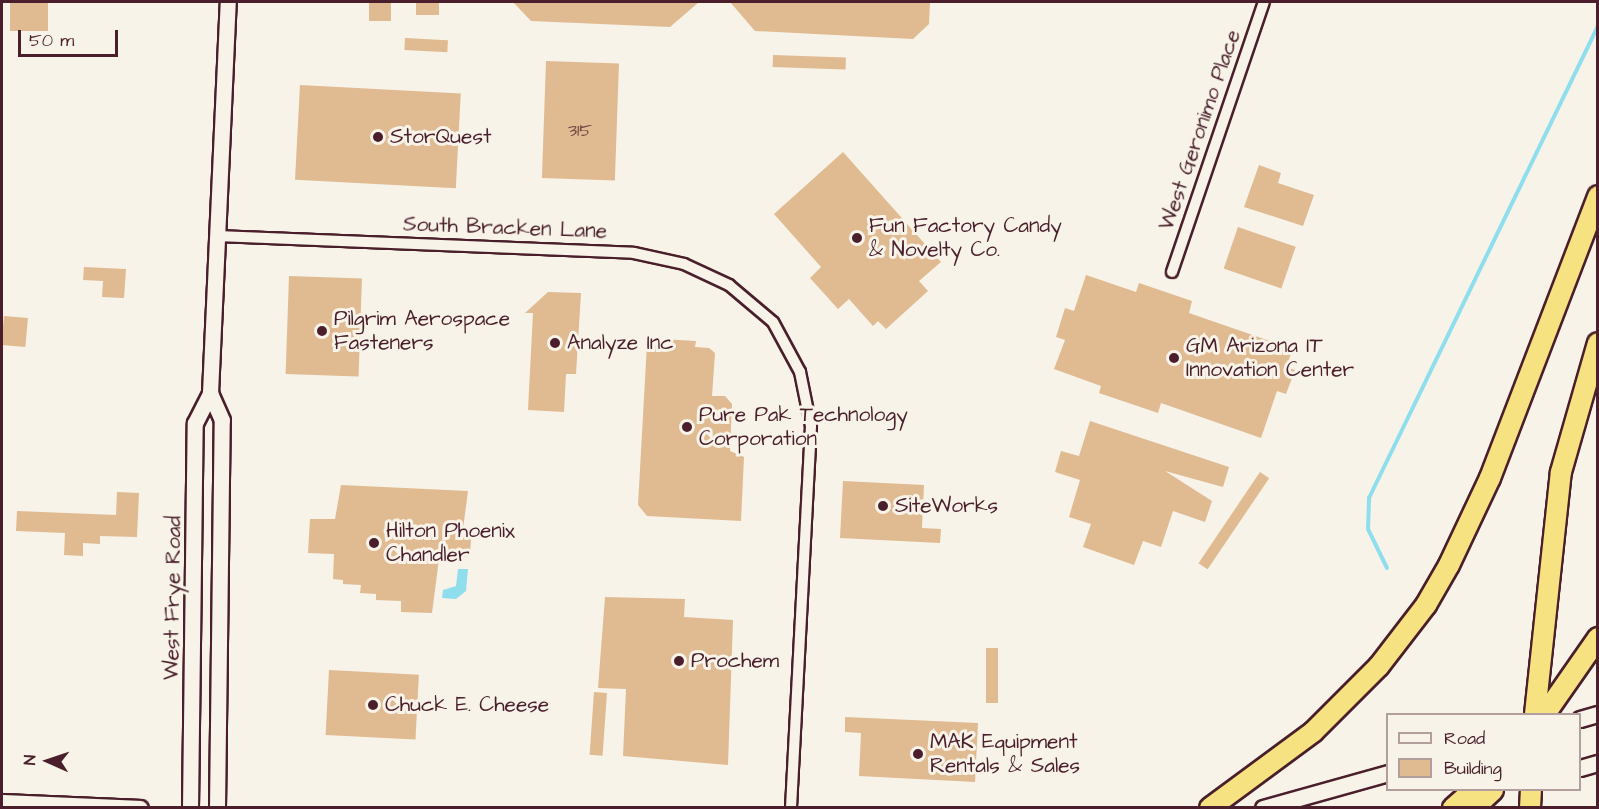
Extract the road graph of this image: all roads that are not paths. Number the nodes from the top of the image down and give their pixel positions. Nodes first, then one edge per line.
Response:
1 (228, 2) edge
2 (1264, 2) edge
3 (1598, 196) edge
4 (216, 236) junction
5 (1172, 272) dead end
6 (1598, 343) edge
7 (210, 393) junction
8 (194, 635) junction
9 (219, 635) junction
10 (1598, 638) edge
11 (1598, 662) edge
12 (1535, 713) edge
13 (1546, 713) edge
14 (1561, 713) edge
15 (1598, 714) edge
16 (1581, 719) edge
17 (1598, 763) edge
18 (1581, 768) edge
19 (1386, 774) edge
20 (1472, 791) edge
21 (1491, 791) edge
22 (1496, 791) edge
23 (1531, 791) edge
24 (2, 802) edge
25 (140, 807) edge
26 (190, 807) edge
27 (217, 807) edge
28 (791, 807) edge
29 (1210, 807) edge
30 (1263, 807) edge
31 (1443, 807) edge
32 (1453, 807) edge
33 (1474, 807) edge
34 (1530, 807) edge

1 - 4 street, West Frye Road
2 - 5 street, West Geronimo Place
3 - 29 highway
4 - 7 street, West Frye Road
4 - 28 street, South Bracken Lane
6 - 12 highway
7 - 8 street, West Frye Road
7 - 9 street, West Frye Road
8 - 9 street
8 - 26 street, West Frye Road
9 - 27 street, West Frye Road
10 - 13 highway
11 - 14 highway
15 - 16 street
17 - 18 street
19 - 30 street
20 - 32 highway, bridge
21 - 33 highway, bridge
22 - 31 street
23 - 34 highway
24 - 25 street

